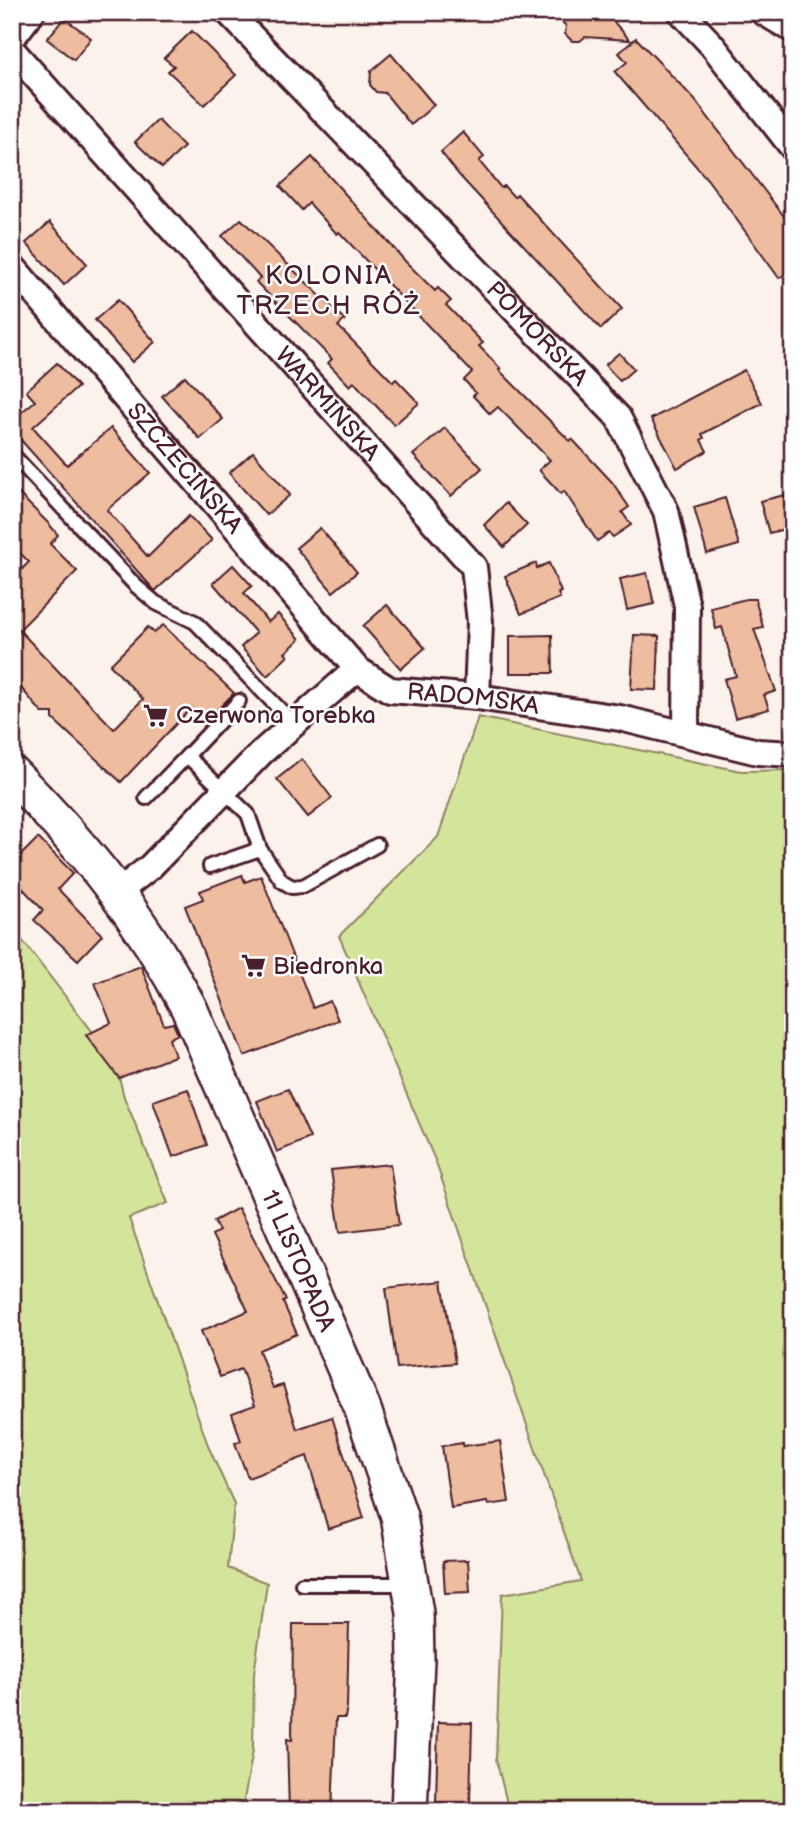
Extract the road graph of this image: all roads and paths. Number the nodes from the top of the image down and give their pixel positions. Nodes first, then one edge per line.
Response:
1 (32, 12) edge
2 (228, 12) edge
3 (681, 12) edge
4 (763, 12) edge
5 (793, 30) edge
6 (12, 38) edge
7 (12, 50) edge
8 (793, 148) edge
9 (12, 266) edge
10 (12, 454) edge
11 (357, 669) junction
12 (477, 696) junction
13 (239, 701) dead end
14 (294, 724) junction
15 (686, 734) junction
16 (793, 754) edge
17 (187, 756) junction
18 (12, 774) edge
19 (225, 790) junction
20 (146, 798) dead end
21 (377, 845) dead end
22 (260, 849) junction
23 (210, 866) dead end
24 (118, 892) junction
25 (411, 1583) junction
26 (302, 1584) dead end
27 (409, 1811) edge

1 - 6 street
2 - 15 street, POMORSKA
3 - 8 street
4 - 5 street
7 - 12 street, WARMIŃSKA
9 - 11 street, SZCZECIŃSKA
10 - 14 lane
11 - 12 street, RADOMSKA
11 - 14 street
12 - 15 street, RADOMSKA
13 - 17 lane
14 - 19 street
15 - 16 street, RADOMSKA
17 - 19 lane
17 - 20 lane
18 - 24 main road, 11 LISTOPADA
19 - 22 lane
19 - 24 street
21 - 22 lane
22 - 23 lane
24 - 25 main road, 11 LISTOPADA
25 - 26 lane
25 - 27 main road, 11 LISTOPADA

